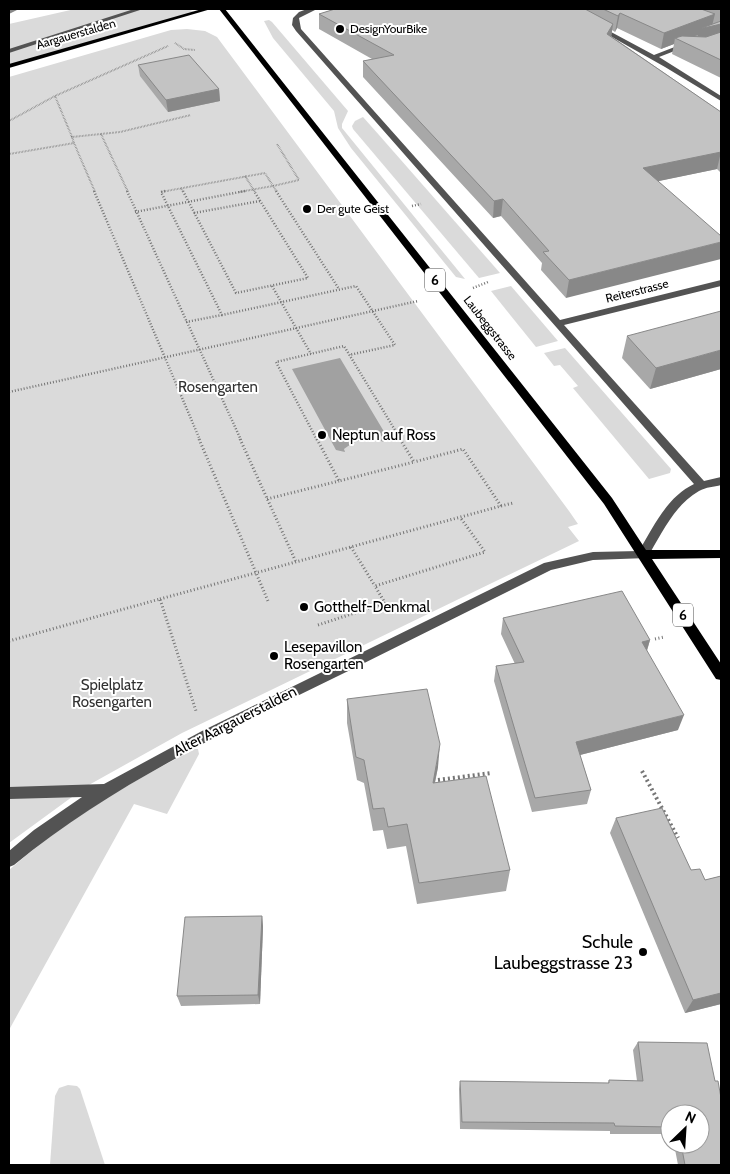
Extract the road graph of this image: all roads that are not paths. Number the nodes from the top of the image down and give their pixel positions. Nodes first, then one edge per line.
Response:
1 (140, 9) edge
2 (208, 9) edge
3 (222, 9) edge
4 (314, 9) edge
5 (593, 24) edge
6 (714, 27) edge
7 (721, 31) edge
8 (676, 48) junction
9 (699, 49) edge
10 (9, 51) edge
11 (654, 57) junction
12 (9, 66) edge
13 (721, 99) edge
14 (721, 283) edge
15 (559, 323) junction
16 (721, 482) edge
17 (701, 485) junction
18 (721, 554) edge
19 (643, 555) junction
20 (721, 675) edge
21 (106, 790) junction
22 (9, 793) edge
23 (9, 860) edge

1 - 10 street, Aargauerstalden
2 - 12 main road, Aargauerstalden
3 - 19 main road, Laubeggstrasse / 6
4 - 15 street
5 - 11 street
6 - 7 street
7 - 8 street
8 - 9 street
8 - 11 street
11 - 13 street
14 - 15 street, Reiterstrasse
15 - 17 street
16 - 17 street
17 - 19 street
18 - 19 main road
19 - 20 main road, Laubeggstrasse / 6
19 - 21 street, Alter Aargauerstalden
21 - 22 street
21 - 23 street, Alter Aargauerstalden

